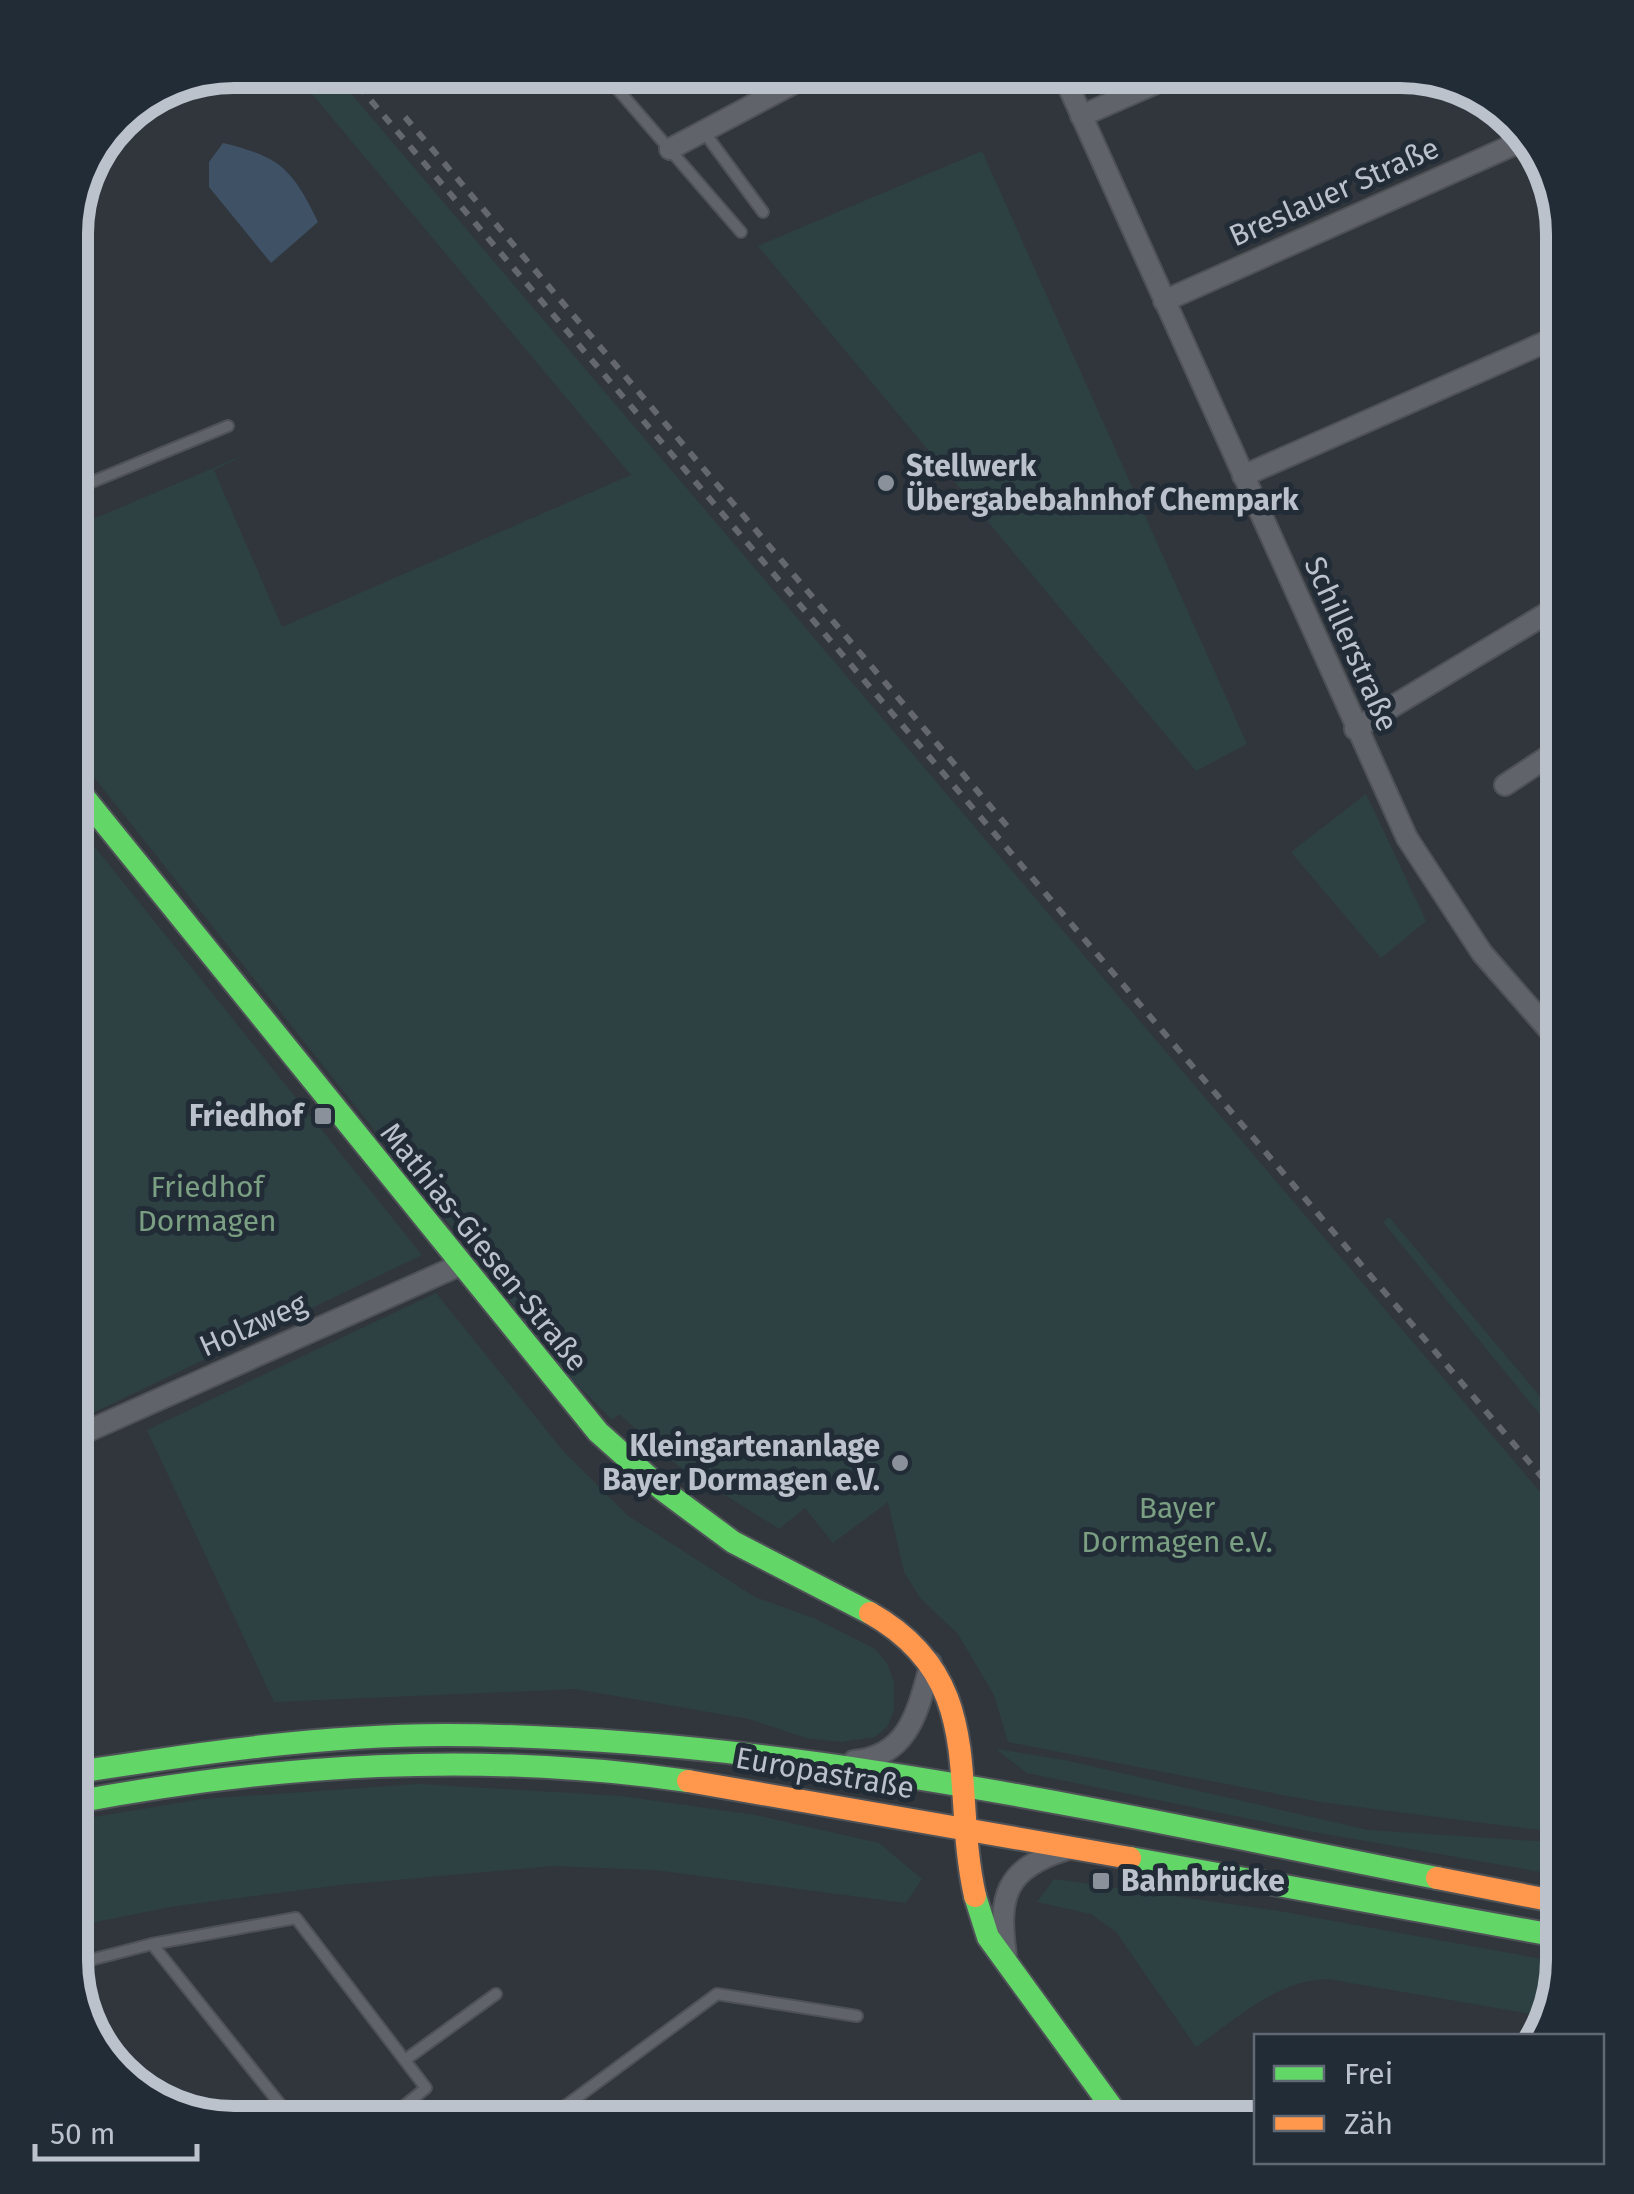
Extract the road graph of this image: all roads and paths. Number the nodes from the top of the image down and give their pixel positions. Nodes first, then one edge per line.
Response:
1 (617, 88) edge
2 (786, 88) edge
3 (1069, 88) edge
4 (1145, 88) edge
5 (1081, 116) junction
6 (704, 132) junction
7 (1515, 144) edge
8 (670, 150) junction
9 (763, 212) dead end
10 (741, 232) dead end
11 (1164, 300) junction
12 (1546, 342) edge
13 (228, 426) dead end
14 (1243, 476) junction
15 (88, 484) edge
16 (1546, 614) edge
17 (1355, 730) junction
18 (1546, 758) edge
19 (1505, 785) dead end
20 (88, 802) edge
21 (1546, 1027) edge
22 (460, 1265) junction
23 (88, 1432) edge
24 (931, 1663) junction
25 (828, 1764) junction
26 (88, 1771) edge
27 (961, 1786) junction
28 (88, 1800) edge
29 (964, 1827) junction
30 (1073, 1848) junction
31 (1546, 1900) edge
32 (1546, 1934) edge
33 (152, 1944) junction
34 (88, 1961) edge
35 (1008, 1968) junction
36 (496, 1994) dead end
37 (857, 2016) dead end
38 (404, 2060) junction
39 (282, 2106) edge
40 (404, 2106) edge
41 (565, 2106) edge
42 (1111, 2106) edge

1 - 8 lane
2 - 6 street
3 - 5 street, Schillerstraße
4 - 5 street
5 - 11 street, Schillerstraße
6 - 8 street
6 - 9 lane
7 - 11 street, Breslauer Straße
8 - 10 lane
11 - 14 street, Schillerstraße
12 - 14 street
13 - 15 lane
14 - 17 street, Schillerstraße
16 - 17 street
17 - 21 street, Schillerstraße
18 - 19 street
20 - 22 main road, Mathias-Giesen-Straße
22 - 23 street, Holzweg
22 - 24 main road, Mathias-Giesen-Straße
24 - 25 street
24 - 27 main road, Mathias-Giesen-Straße
25 - 26 main road, Europastraße
25 - 27 main road, Europastraße
27 - 29 main road, Mathias-Giesen-Straße
27 - 31 main road, Europastraße
28 - 29 main road, Europastraße
29 - 30 main road, Europastraße
29 - 35 main road, Mathias-Giesen-Straße
30 - 32 main road, Europastraße
30 - 35 street
33 - 34 lane
33 - 38 lane
33 - 39 lane
35 - 42 main road, Mathias-Giesen-Straße
36 - 38 lane
37 - 41 lane
38 - 40 lane

